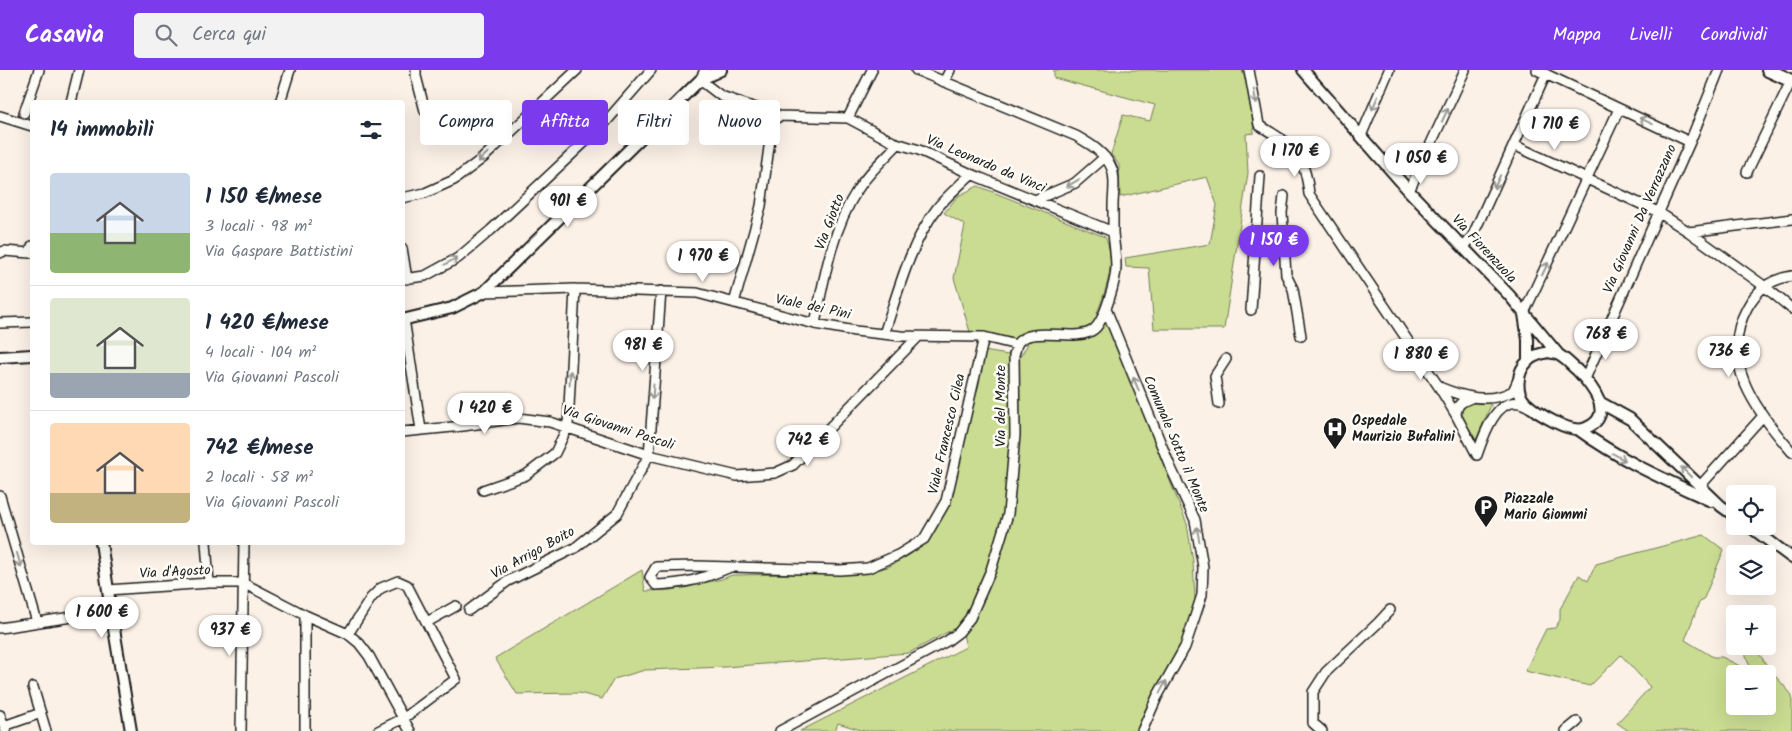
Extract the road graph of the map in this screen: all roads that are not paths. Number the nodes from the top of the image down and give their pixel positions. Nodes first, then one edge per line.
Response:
1 (39, 70) edge
2 (79, 70) edge
3 (290, 70) edge
4 (416, 70) edge
5 (577, 70) edge
6 (651, 70) edge
7 (705, 70) edge
8 (721, 70) edge
9 (872, 70) edge
10 (916, 70) edge
11 (950, 70) edge
12 (1249, 70) edge
13 (1303, 70) edge
14 (1389, 70) edge
15 (1465, 70) edge
16 (1537, 70) edge
17 (1719, 70) edge
18 (1768, 70) edge
19 (1546, 74) junction
20 (700, 80) junction
21 (1791, 81) edge
22 (944, 82) junction
23 (281, 99) dead end
24 (72, 100) edge
25 (422, 100) edge
26 (733, 100) edge
27 (1620, 109) junction
28 (0, 116) edge
29 (780, 116) edge
30 (22, 118) junction
31 (848, 118) junction
32 (30, 124) edge
33 (1361, 136) junction
34 (1690, 142) junction
35 (898, 144) junction
36 (769, 145) edge
37 (1514, 145) junction
38 (1105, 157) junction
39 (1748, 172) dead end
40 (971, 174) junction
41 (1260, 176) dead end
42 (1587, 178) junction
43 (1410, 191) junction
44 (1284, 196) dead end
45 (405, 197) edge
46 (1035, 200) junction
47 (1658, 212) junction
48 (1792, 218) edge
49 (1113, 232) junction
50 (1689, 232) junction
51 (1464, 247) junction
52 (30, 252) edge
53 (0, 253) edge
54 (1792, 276) edge
55 (405, 279) edge
56 (1766, 288) junction
57 (575, 289) junction
58 (661, 291) junction
59 (484, 292) junction
60 (734, 303) junction
61 (1106, 309) junction
62 (1792, 309) edge
63 (1251, 310) dead end
64 (1524, 313) junction
65 (405, 320) edge
66 (30, 322) edge
67 (0, 323) edge
68 (814, 324) junction
69 (884, 334) junction
70 (1301, 336) dead end
71 (918, 337) junction
72 (984, 337) junction
73 (1017, 345) junction
74 (405, 350) edge
75 (30, 354) edge
76 (1558, 354) junction
77 (0, 357) edge
78 (1226, 359) dead end
79 (1528, 361) junction
80 (406, 365) edge
81 (1585, 379) junction
82 (1518, 380) junction
83 (1439, 387) junction
84 (1471, 398) junction
85 (1498, 398) junction
86 (1601, 403) junction
87 (1219, 404) dead end
88 (1535, 410) junction
89 (1456, 415) junction
90 (1763, 416) junction
91 (1488, 424) junction
92 (568, 426) junction
93 (420, 430) junction
94 (1579, 430) junction
95 (405, 432) edge
96 (1792, 452) edge
97 (649, 455) junction
98 (1700, 486) junction
99 (482, 490) dead end
100 (0, 496) edge
101 (1721, 506) junction
102 (1726, 510) edge
103 (1761, 535) edge
104 (101, 545) edge
105 (206, 545) edge
106 (244, 545) edge
107 (1792, 558) edge
108 (728, 568) junction
109 (209, 583) junction
110 (244, 583) junction
111 (108, 590) junction
112 (456, 606) dead end
113 (468, 610) dead end
114 (1390, 610) dead end
115 (110, 611) junction
116 (305, 615) junction
117 (37, 622) junction
118 (427, 622) junction
119 (0, 628) edge
120 (348, 634) junction
121 (33, 687) dead end
122 (41, 714) junction
123 (0, 715) edge
124 (404, 718) junction
125 (1577, 722) dead end
126 (5, 729) edge
127 (46, 731) edge
128 (131, 731) edge
129 (241, 731) edge
130 (305, 731) edge
131 (378, 731) edge
132 (410, 731) edge
133 (780, 731) edge
134 (1142, 731) edge
135 (1322, 731) edge
136 (1566, 731) edge

1 - 30 street
2 - 24 street
3 - 23 street
4 - 25 street
5 -> 45 street
55 -> 6 street
7 - 20 street
8 - 20 street
9 - 31 street
10 - 22 street
11 - 22 street
12 -> 83 street
13 - 33 street, Via Fiorenzuola
14 -> 33 street
43 -> 15 street
16 - 19 street
17 - 34 street, Via Giovanni Da Verrazzano
18 - 21 main road
19 - 27 street
19 - 37 street
20 - 26 street
20 - 59 street
21 - 39 street
22 - 38 street
34 -> 27 street
27 - 42 street
28 - 30 street
29 - 31 street
30 - 32 street
31 - 35 street, Via Leonardo da Vinci
33 - 43 street, Via Fiorenzuola
34 - 47 street, Via Giovanni Da Verrazzano
35 - 40 street, Via Leonardo da Vinci
35 - 68 street, Via Giotto
36 - 60 street
37 - 42 street
37 -> 51 street
38 -> 46 street
38 - 49 street
40 - 46 street, Via Leonardo da Vinci
40 - 69 street
41 - 63 street
42 - 47 street
64 -> 42 street
43 - 51 street, Via Fiorenzuola
44 - 70 street
46 - 49 street, Via Leonardo da Vinci
47 - 50 street
47 - 81 street, Via Giovanni Da Verrazzano
48 - 50 street
49 - 61 street
50 - 56 street
51 - 64 street, Via Fiorenzuola
52 - 53 street
54 - 56 street
56 - 62 street
56 - 90 street
57 - 58 street, Viale dei Pini
57 - 59 street, Viale dei Pini
92 -> 57 street
58 - 60 street, Viale dei Pini
58 -> 97 street, Via Arrigo Boito
59 - 65 street
60 - 68 street, Viale dei Pini
61 - 73 street
134 -> 61 street, Comunale Sotto il Monte
64 - 76 street, Via Fiorenzuola
64 - 79 street
66 - 67 street
68 - 69 street, Viale dei Pini
69 - 71 street, Viale dei Pini
71 - 72 street, Viale dei Pini
71 - 97 street, Via Giovanni Pascoli
72 - 73 street, Viale dei Pini
72 - 108 street, Viale Francesco Cilea
73 - 133 street, Via del Monte
74 - 80 street
75 - 77 street
76 - 79 street
76 - 81 street
78 - 87 street
79 - 82 street
80 - 93 street
81 - 86 street
82 - 85 street
82 - 88 street
83 - 84 street
83 - 89 street
84 - 85 street
84 - 89 street
85 - 91 street
86 - 94 street
98 -> 86 street
88 - 91 street
88 - 94 street
89 - 91 street
90 - 96 street
90 - 98 street
92 - 93 street, Via Giovanni Pascoli
92 - 97 street, Via Giovanni Pascoli
92 - 99 street
93 - 95 street, Via Giovanni Pascoli
94 -> 101 street
97 - 113 street, Via Arrigo Boito
98 - 101 street
100 -> 117 street
101 - 102 street
103 - 107 street
104 - 111 street
105 - 109 street
106 - 110 street
108 - 108 street, Viale Francesco Cilea
109 - 110 street, Via d'Agosto
109 - 111 street, Via d'Agosto
110 - 116 street
110 - 129 street
111 - 115 street
112 - 118 street
114 - 135 street
115 - 117 street
115 - 128 street
116 - 120 street
116 - 130 street
117 - 119 street
118 - 120 street
118 - 124 street
120 - 124 street
121 - 122 street
122 - 126 street
122 - 127 street
123 - 126 street
124 - 131 street
124 - 132 street
125 - 136 street

